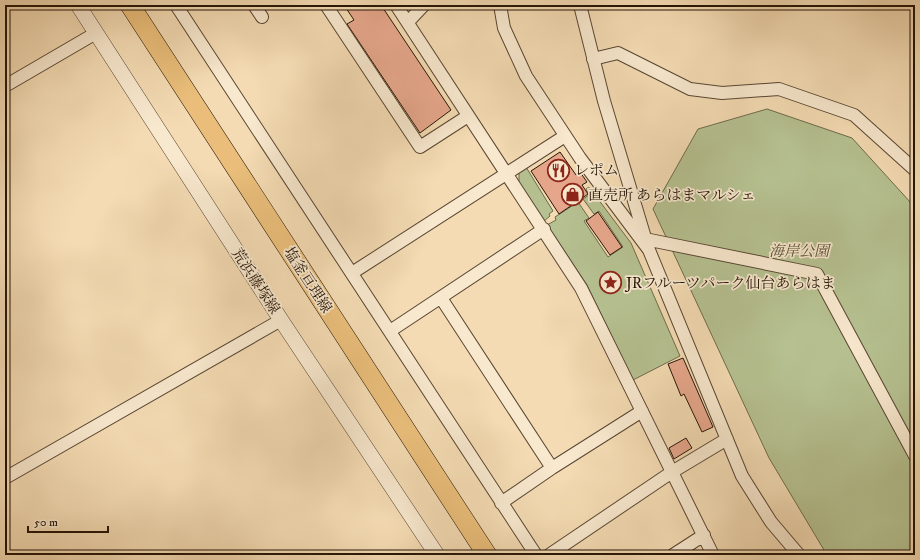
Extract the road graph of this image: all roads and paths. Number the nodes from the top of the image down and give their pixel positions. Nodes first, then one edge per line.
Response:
1 (78, 5) edge
2 (130, 5) edge
3 (176, 5) edge
4 (254, 5) edge
5 (326, 5) edge
6 (396, 5) edge
7 (424, 5) edge
8 (500, 5) edge
9 (580, 5) edge
10 (262, 17) dead end
11 (408, 22) junction
12 (96, 33) junction
13 (593, 59) junction
14 (5, 86) edge
15 (468, 116) junction
16 (565, 136) junction
17 (915, 170) edge
18 (506, 173) junction
19 (544, 229) junction
20 (647, 245) junction
21 (352, 274) junction
22 (441, 298) junction
23 (281, 320) junction
24 (390, 331) junction
25 (642, 412) junction
26 (727, 439) junction
27 (915, 456) edge
28 (552, 468) junction
29 (672, 472) junction
30 (5, 478) edge
31 (501, 503) junction
32 (704, 535) junction
33 (438, 555) edge
34 (487, 555) edge
35 (536, 555) edge
36 (549, 555) edge
37 (673, 555) edge
38 (713, 555) edge
39 (799, 555) edge

1 - 12 street, 荒浜藤塚線
2 - 34 main road, 塩釜亘理線
3 - 21 street
4 - 10 street
5 - 15 street
6 - 11 street
7 - 11 street
8 - 16 street
9 - 13 street
11 - 15 street
12 - 14 street
12 - 23 street, 荒浜藤塚線
13 - 17 street
13 - 20 street
15 - 18 street
16 - 18 street
16 - 20 street
18 - 19 street
18 - 21 street
19 - 22 street
19 - 25 street
20 - 26 street
20 - 27 street
21 - 24 street
22 - 24 street
22 - 28 street
23 - 30 street
23 - 33 street, 荒浜藤塚線
24 - 31 street
25 - 28 street
25 - 29 street
26 - 29 street
26 - 39 street
28 - 31 street
29 - 32 street
29 - 36 street
31 - 35 street
32 - 37 street
32 - 38 street

